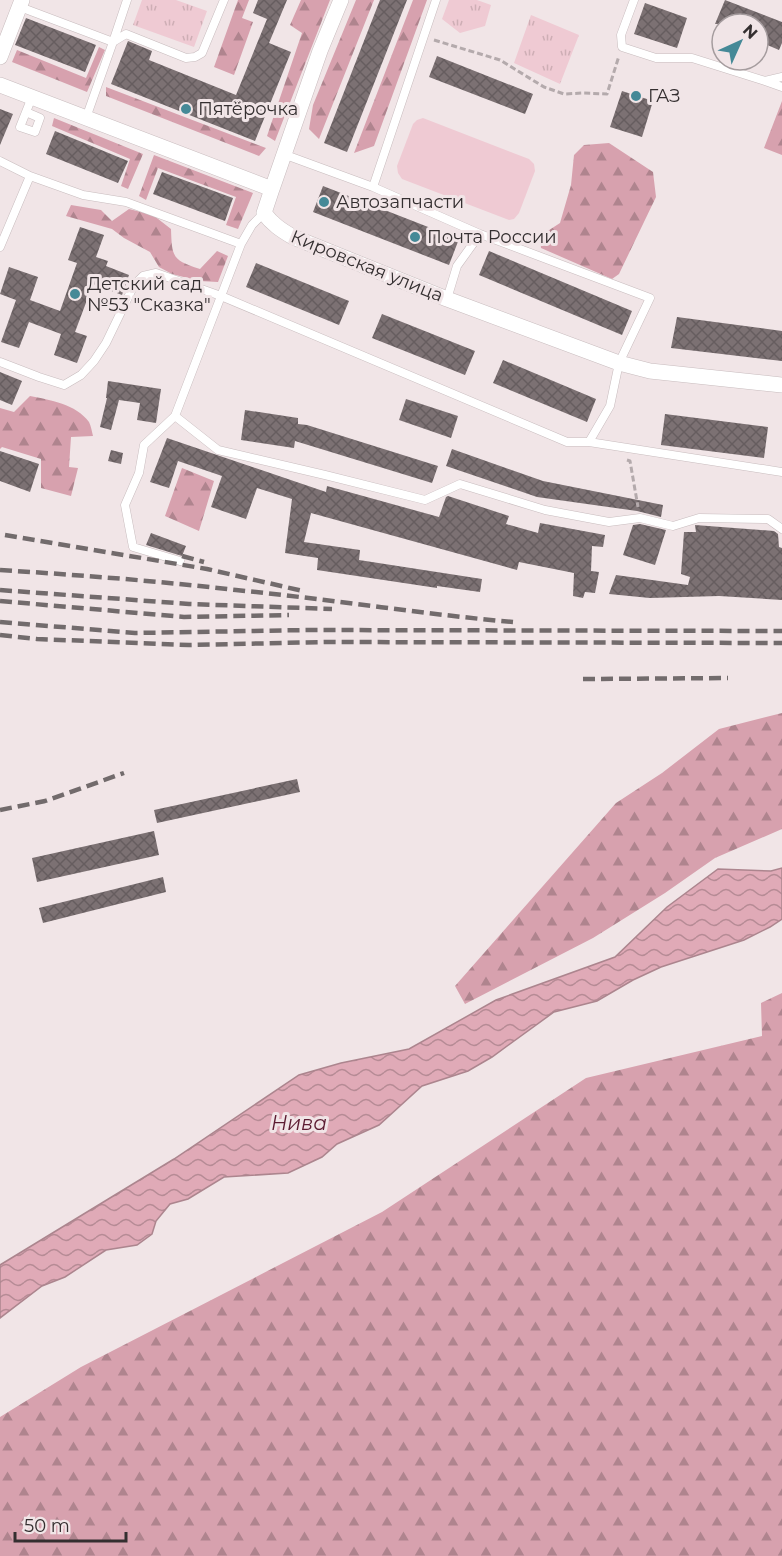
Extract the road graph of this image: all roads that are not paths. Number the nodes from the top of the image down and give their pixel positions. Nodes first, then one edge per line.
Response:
1 (126, 0) edge
2 (224, 0) edge
3 (340, 0) edge
4 (436, 0) edge
5 (634, 0) edge
6 (21, 3) edge
7 (113, 42) junction
8 (0, 57) edge
9 (782, 77) edge
10 (765, 81) junction
11 (0, 85) edge
12 (782, 87) edge
13 (32, 97) junction
14 (26, 112) dead end
15 (86, 118) junction
16 (283, 154) junction
17 (0, 161) edge
18 (30, 176) junction
19 (373, 188) junction
20 (272, 189) junction
21 (264, 213) junction
22 (480, 234) junction
23 (241, 243) junction
24 (0, 247) edge
25 (221, 296) junction
26 (447, 299) junction
27 (0, 362) edge
28 (619, 363) junction
29 (782, 385) edge
30 (174, 416) junction
31 (590, 442) junction
32 (782, 472) edge
33 (782, 529) edge
34 (180, 561) dead end

1 - 7 lane
2 - 7 lane
3 - 16 street
4 - 19 lane
5 - 10 lane
6 - 7 lane
6 - 8 street
7 - 15 lane
9 - 10 lane
10 - 12 lane
11 - 13 street
13 - 14 lane
13 - 15 street
15 - 20 street
16 - 19 lane
16 - 20 street
17 - 18 lane
18 - 23 lane
18 - 24 lane
19 - 22 lane
20 - 21 street
21 - 23 lane
21 - 26 street, Кировская улица
22 - 26 lane
22 - 28 lane
23 - 25 lane
25 - 27 lane
25 - 30 lane
25 - 31 lane
26 - 28 street, Кировская улица
28 - 29 street, Кировская улица
28 - 31 lane
30 - 33 lane
30 - 34 lane
31 - 32 lane

